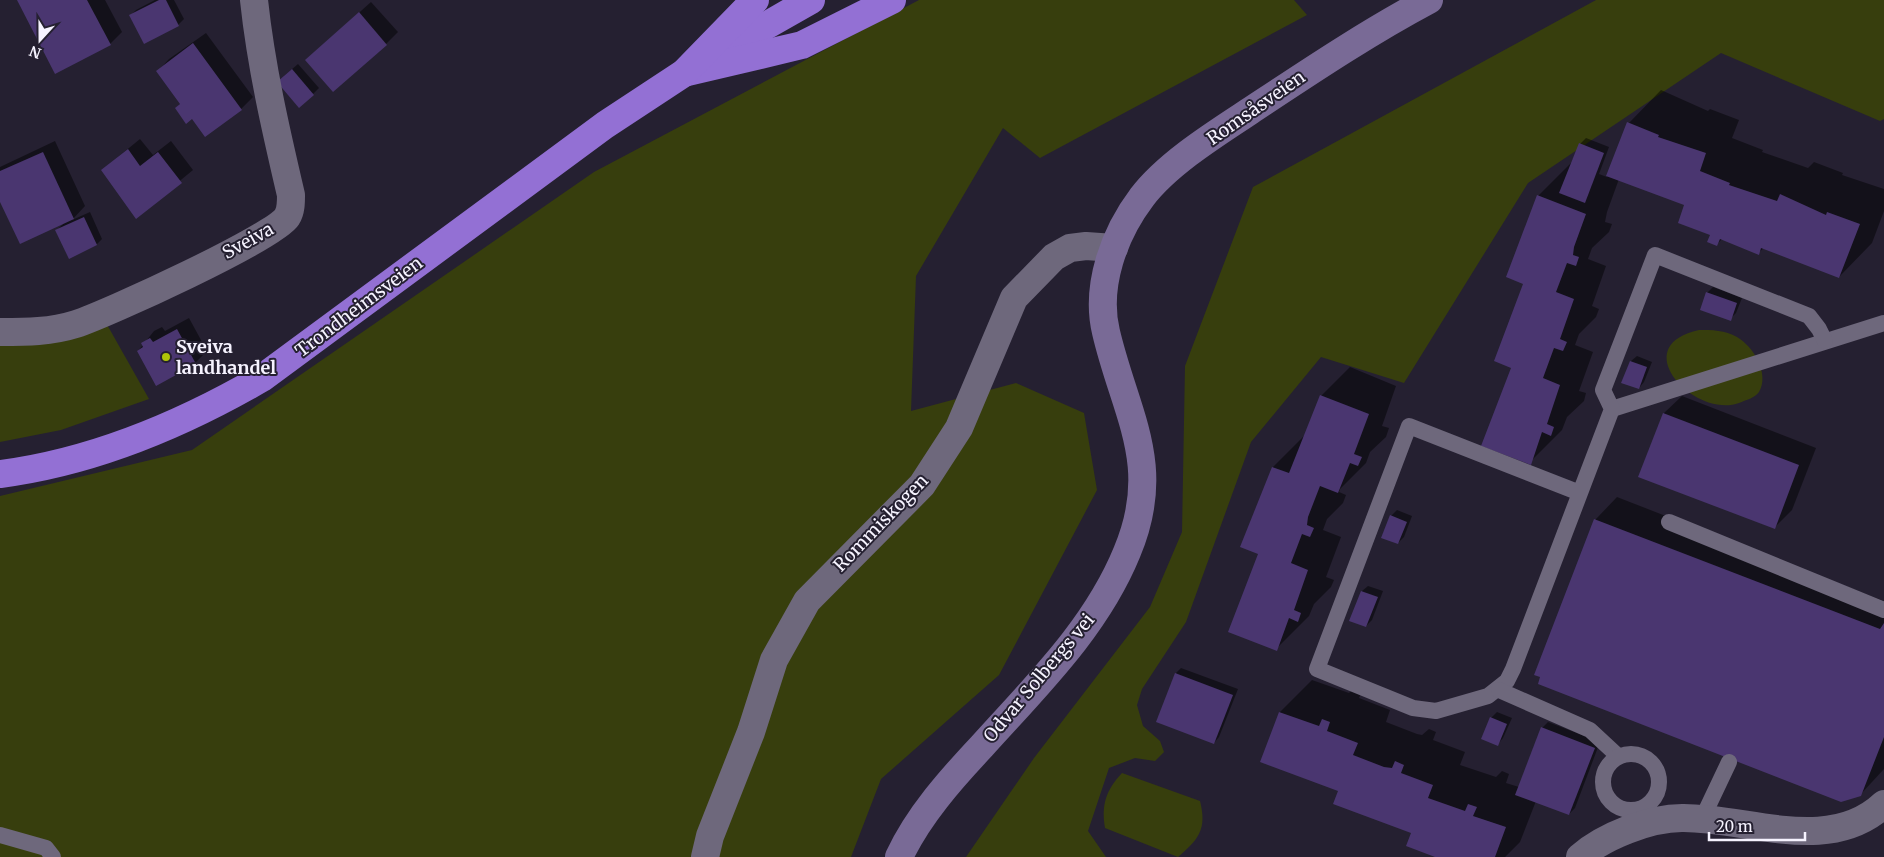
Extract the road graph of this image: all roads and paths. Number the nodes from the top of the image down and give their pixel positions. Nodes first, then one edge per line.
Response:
1 (254, 0) edge
2 (755, 0) edge
3 (811, 0) edge
4 (892, 0) edge
5 (1429, 0) edge
6 (684, 73) junction
7 (1114, 248) junction
8 (1884, 323) edge
9 (0, 332) edge
10 (1825, 341) junction
11 (1612, 409) junction
12 (0, 474) edge
13 (1580, 493) junction
14 (1669, 522) dead end
15 (1884, 610) edge
16 (1499, 690) junction
17 (1618, 756) junction
18 (1729, 762) dead end
19 (1884, 804) edge
20 (1644, 816) junction
21 (1702, 819) junction
22 (0, 835) edge
23 (53, 857) edge
24 (705, 857) edge
25 (900, 857) edge
26 (1580, 857) edge

1 - 9 street, Sveiva
2 - 6 highway, Trondheimsveien
3 - 6 highway
4 - 6 highway, Trondheimsveien
5 - 7 street, Romsåsveien
6 - 12 highway, Trondheimsveien
7 - 24 street, Rommiskogen
7 - 25 street, Odvar Solbergs vei
8 - 10 lane
10 - 11 lane
10 - 11 lane
11 - 13 lane
13 - 16 lane
13 - 16 lane
14 - 15 lane
16 - 17 lane
17 - 20 lane
17 - 20 lane
18 - 21 lane
19 - 21 street
20 - 21 street
20 - 26 street
22 - 23 lane

